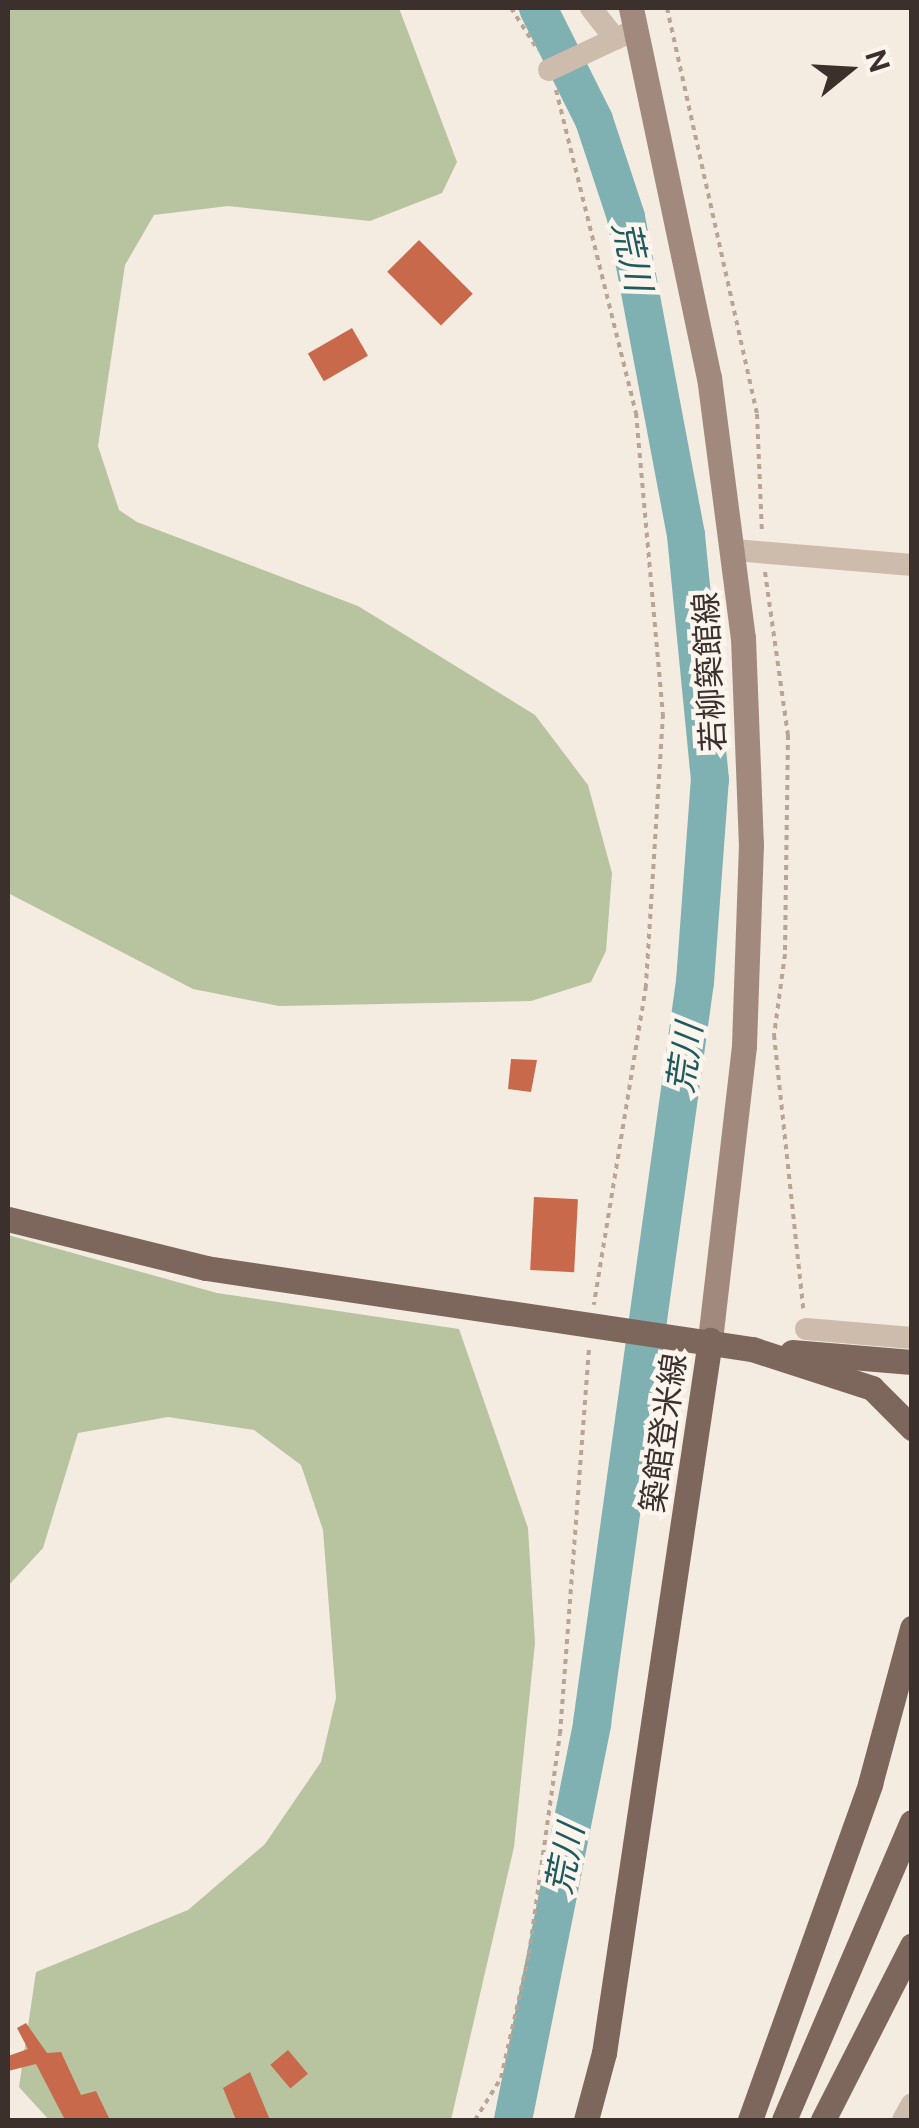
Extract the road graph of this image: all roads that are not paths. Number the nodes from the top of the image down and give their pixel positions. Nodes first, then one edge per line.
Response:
1 (591, 8) edge
2 (620, 31) edge
3 (550, 70) road end
4 (734, 550) junction
5 (912, 566) edge
6 (8, 1219) edge
7 (806, 1330) dead end
8 (912, 1338) edge
9 (710, 1340) junction
10 (752, 1350) junction
11 (912, 1362) edge
12 (912, 1428) edge
13 (912, 1628) edge
14 (912, 1822) edge
15 (912, 1945) edge
16 (912, 2104) edge
17 (586, 2120) edge
18 (750, 2120) edge
19 (784, 2120) edge
20 (822, 2120) edge
21 (903, 2120) edge

1 - 2 street
2 - 3 street
2 - 4 main road, 若柳築館線
4 - 5 street
4 - 9 main road, 若柳築館線
6 - 9 main road, 築館登米線
7 - 8 street
9 - 10 main road
9 - 17 main road, 築館登米線
10 - 11 main road
10 - 12 main road
13 - 18 main road
14 - 19 main road
15 - 20 main road
16 - 21 street

